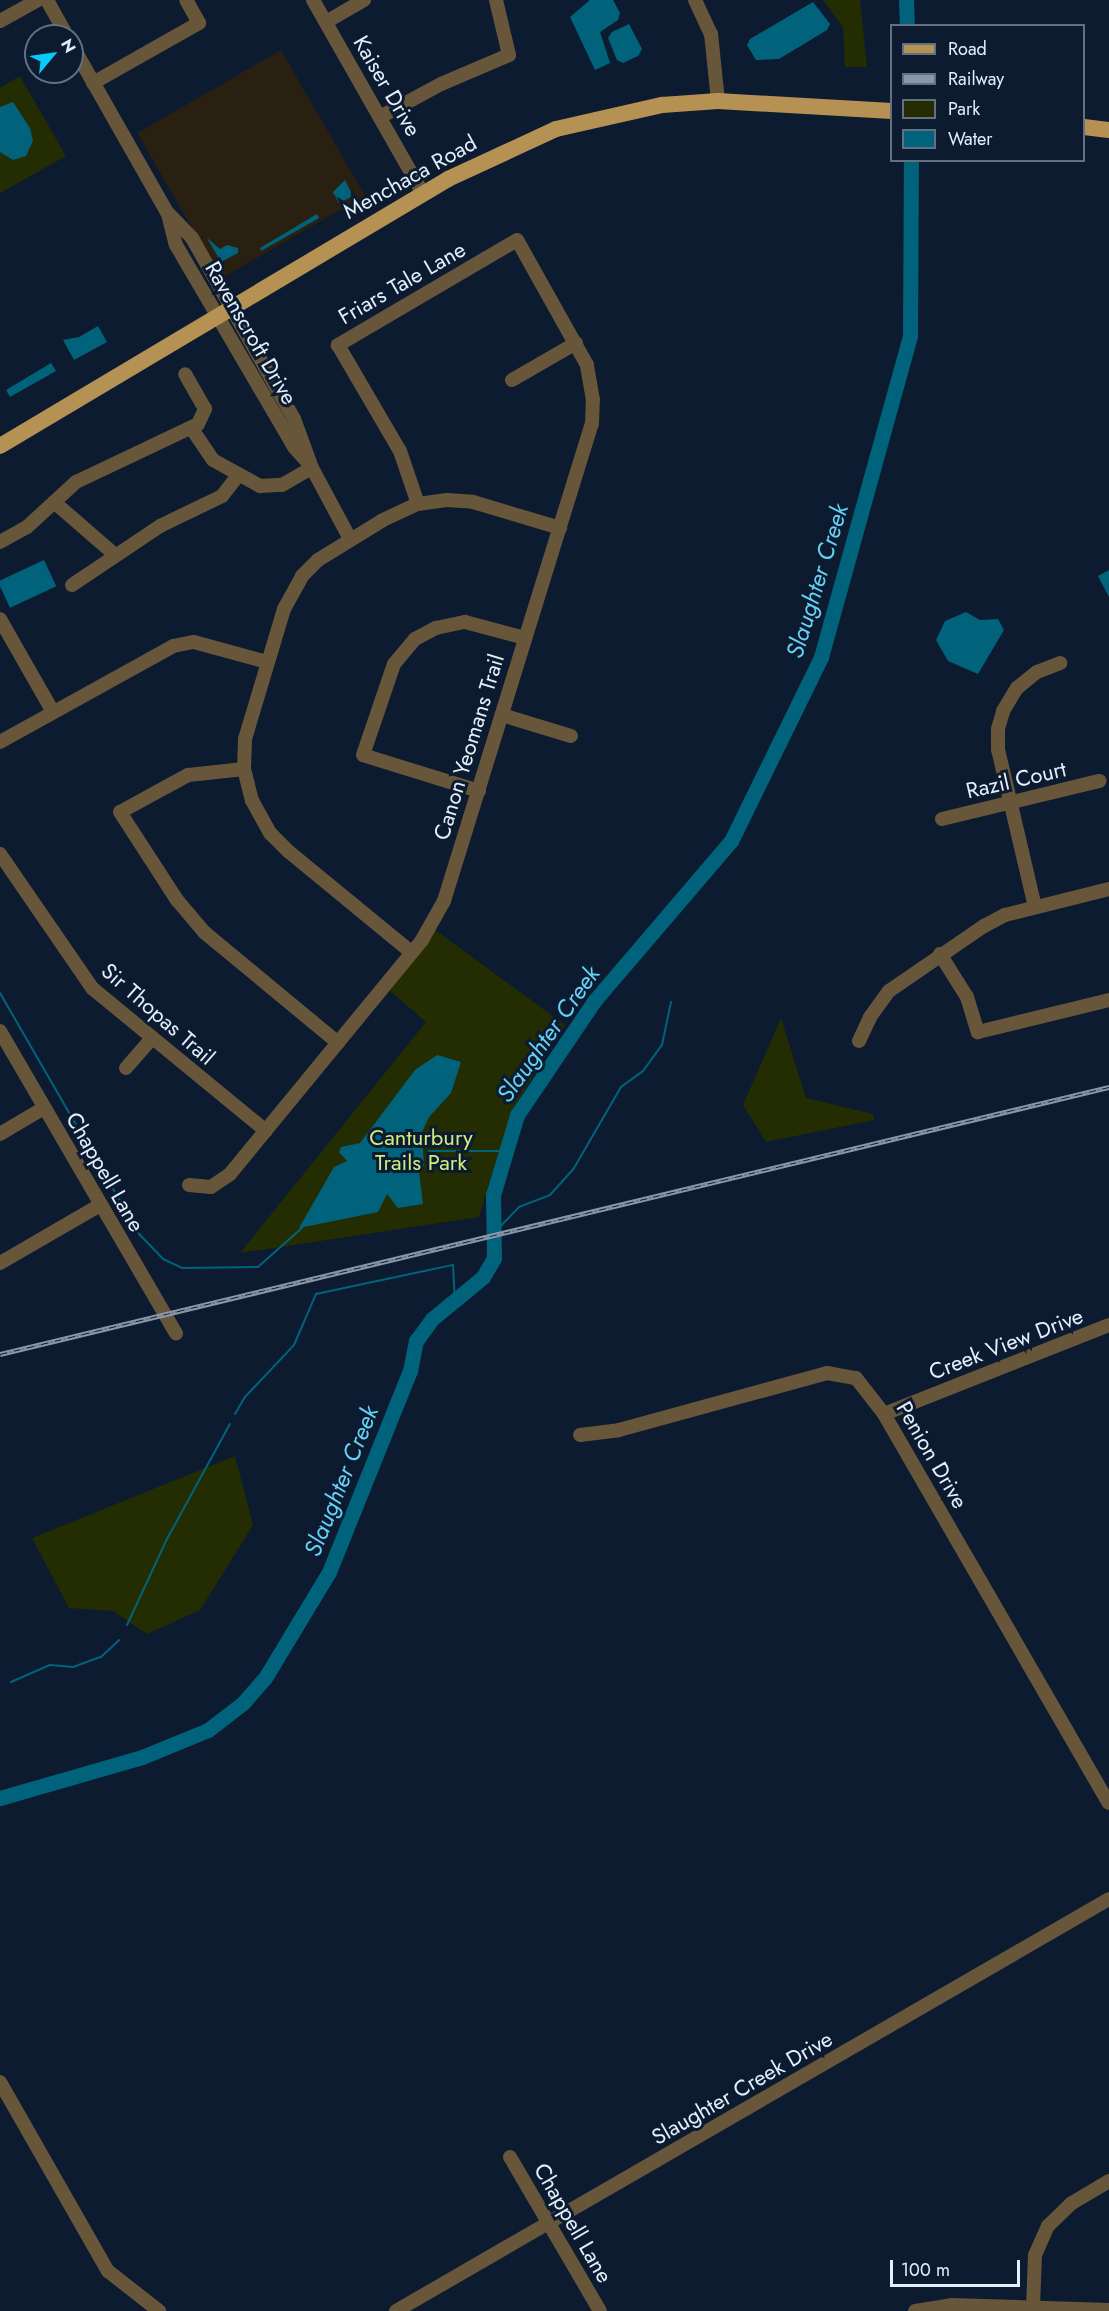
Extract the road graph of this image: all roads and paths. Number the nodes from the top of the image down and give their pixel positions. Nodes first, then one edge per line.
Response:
1 (38, 0) edge
2 (47, 0) edge
3 (186, 0) edge
4 (314, 0) edge
5 (364, 0) edge
6 (496, 0) edge
7 (696, 0) edge
8 (0, 21) edge
9 (326, 22) junction
10 (60, 24) edge
11 (84, 67) edge
12 (93, 83) junction
13 (718, 101) junction
14 (890, 111) edge
15 (380, 117) junction
16 (1085, 127) edge
17 (1109, 130) edge
18 (423, 194) junction
19 (518, 240) joint
20 (225, 313) junction
21 (576, 343) junction
22 (185, 374) dead end
23 (512, 380) dead end
24 (192, 429) junction
25 (0, 446) edge
26 (312, 468) junction
27 (237, 477) junction
28 (54, 502) junction
29 (418, 504) junction
30 (560, 528) junction
31 (350, 539) junction
32 (0, 542) edge
33 (114, 554) junction
34 (72, 585) dead end
35 (0, 619) edge
36 (525, 638) junction
37 (267, 662) junction
38 (1060, 663) dead end
39 (53, 712) junction
40 (502, 715) junction
41 (571, 736) dead end
42 (0, 742) edge
43 (244, 769) junction
44 (1099, 782) dead end
45 (479, 791) junction
46 (1010, 802) junction
47 (942, 819) dead end
48 (0, 854) edge
49 (1109, 889) edge
50 (1035, 907) junction
51 (411, 952) junction
52 (940, 954) junction
53 (1109, 1000) edge
54 (0, 1031) edge
55 (152, 1038) junction
56 (859, 1041) dead end
57 (338, 1043) junction
58 (126, 1068) dead end
59 (44, 1108) junction
60 (266, 1131) junction
61 (0, 1134) edge
62 (189, 1185) dead end
63 (100, 1205) junction
64 (0, 1263) edge
65 (1109, 1325) edge
66 (176, 1333) dead end
67 (884, 1414) junction
68 (580, 1435) dead end
69 (1109, 1803) edge
70 (1109, 1899) edge
71 (0, 2082) edge
72 (510, 2157) dead end
73 (1109, 2181) edge
74 (550, 2224) junction
75 (1033, 2307) junction
76 (1109, 2310) edge
77 (159, 2311) edge
78 (396, 2311) edge
79 (600, 2311) edge
80 (915, 2311) edge

1 - 8 street
2 - 10 street
3 - 12 street
4 - 9 street, Kaiser Drive
5 - 9 street
6 - 15 street
7 - 13 street
9 - 15 street, Kaiser Drive
11 - 12 street, Ravenscroft Drive
12 - 20 street, Ravenscroft Drive
13 - 14 main road, Menchaca Road
13 - 18 main road, Menchaca Road
15 - 18 street, Kaiser Drive
16 - 17 main road
18 - 20 main road, Menchaca Road
19 - 21 street, Canon Yeomans Trail
19 - 29 street, Friars Tale Lane
20 - 25 main road, Menchaca Road
20 - 26 street, Ravenscroft Drive
21 - 23 street
21 - 30 street, Canon Yeomans Trail
22 - 24 street
24 - 27 street
24 - 28 street
26 - 27 street
26 - 31 street, Ravenscroft Drive
27 - 33 street
28 - 32 street
28 - 33 street
29 - 30 street
29 - 31 street
30 - 36 street, Canon Yeomans Trail
31 - 37 street
33 - 34 street
35 - 39 street
36 - 40 street, Canon Yeomans Trail
36 - 45 street
37 - 39 street
37 - 43 street
38 - 46 street
39 - 42 street
40 - 41 street
40 - 45 street, Canon Yeomans Trail
43 - 51 street
43 - 57 street
44 - 46 street, Razil Court
45 - 51 street, Canon Yeomans Trail
46 - 47 street, Razil Court
46 - 50 street
48 - 55 street, Sir Thopas Trail
49 - 50 street
50 - 52 street
51 - 57 street, Canon Yeomans Trail
52 - 53 street
52 - 56 street
54 - 59 street, Chappell Lane
55 - 58 street
55 - 60 street, Sir Thopas Trail
57 - 60 street, Canon Yeomans Trail
59 - 61 street
59 - 63 street, Chappell Lane
60 - 62 street, Canon Yeomans Trail
63 - 64 street
63 - 66 street, Chappell Lane
65 - 67 street, Creek View Drive
67 - 68 street, Penion Drive
67 - 69 street, Penion Drive
70 - 74 street, Slaughter Creek Drive
71 - 77 street
72 - 74 street, Chappell Lane
73 - 75 street
74 - 78 street, Slaughter Creek Drive
74 - 79 street, Chappell Lane
75 - 76 street
75 - 80 street

